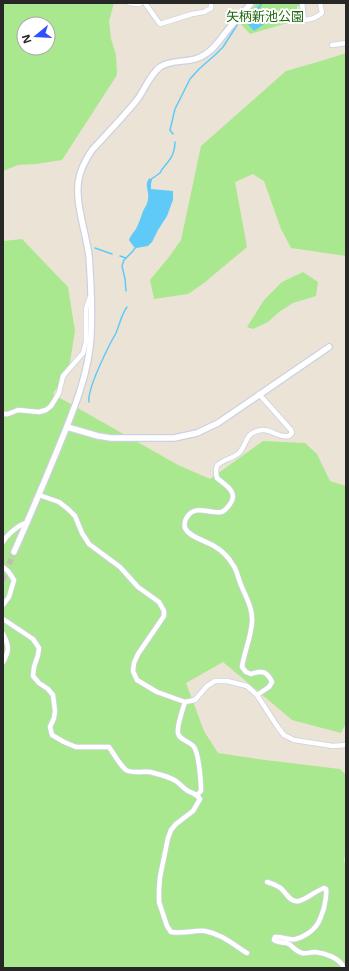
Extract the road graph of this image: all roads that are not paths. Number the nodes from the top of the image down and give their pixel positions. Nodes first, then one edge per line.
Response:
1 (129, 3) edge
2 (141, 3) edge
3 (145, 3) edge
4 (211, 3) edge
5 (252, 3) edge
6 (302, 3) edge
7 (320, 3) edge
8 (346, 43) edge
9 (332, 44) dead end
10 (92, 294) junction
11 (329, 347) dead end
12 (259, 394) junction
13 (3, 414) edge
14 (67, 427) junction
15 (38, 495) junction
16 (26, 523) junction
17 (3, 542) edge
18 (14, 552) tunnel mouth
19 (3, 566) edge
20 (3, 605) edge
21 (3, 618) edge
22 (3, 634) edge
23 (3, 662) edge
24 (257, 695) junction
25 (185, 702) junction
26 (346, 745) edge
27 (197, 795) junction
28 (267, 882) dead end
29 (247, 953) dead end
30 (344, 968) edge

1 - 2 street
3 - 4 street
5 - 10 street
6 - 7 street
8 - 9 street
10 - 13 street
10 - 14 street
11 - 12 street
12 - 14 street
12 - 24 street
14 - 15 street
15 - 16 street
15 - 25 street
16 - 17 street
16 - 18 street
19 - 20 street
21 - 27 street
22 - 23 street
24 - 25 street
24 - 26 street
25 - 27 street
27 - 29 street
28 - 30 street

